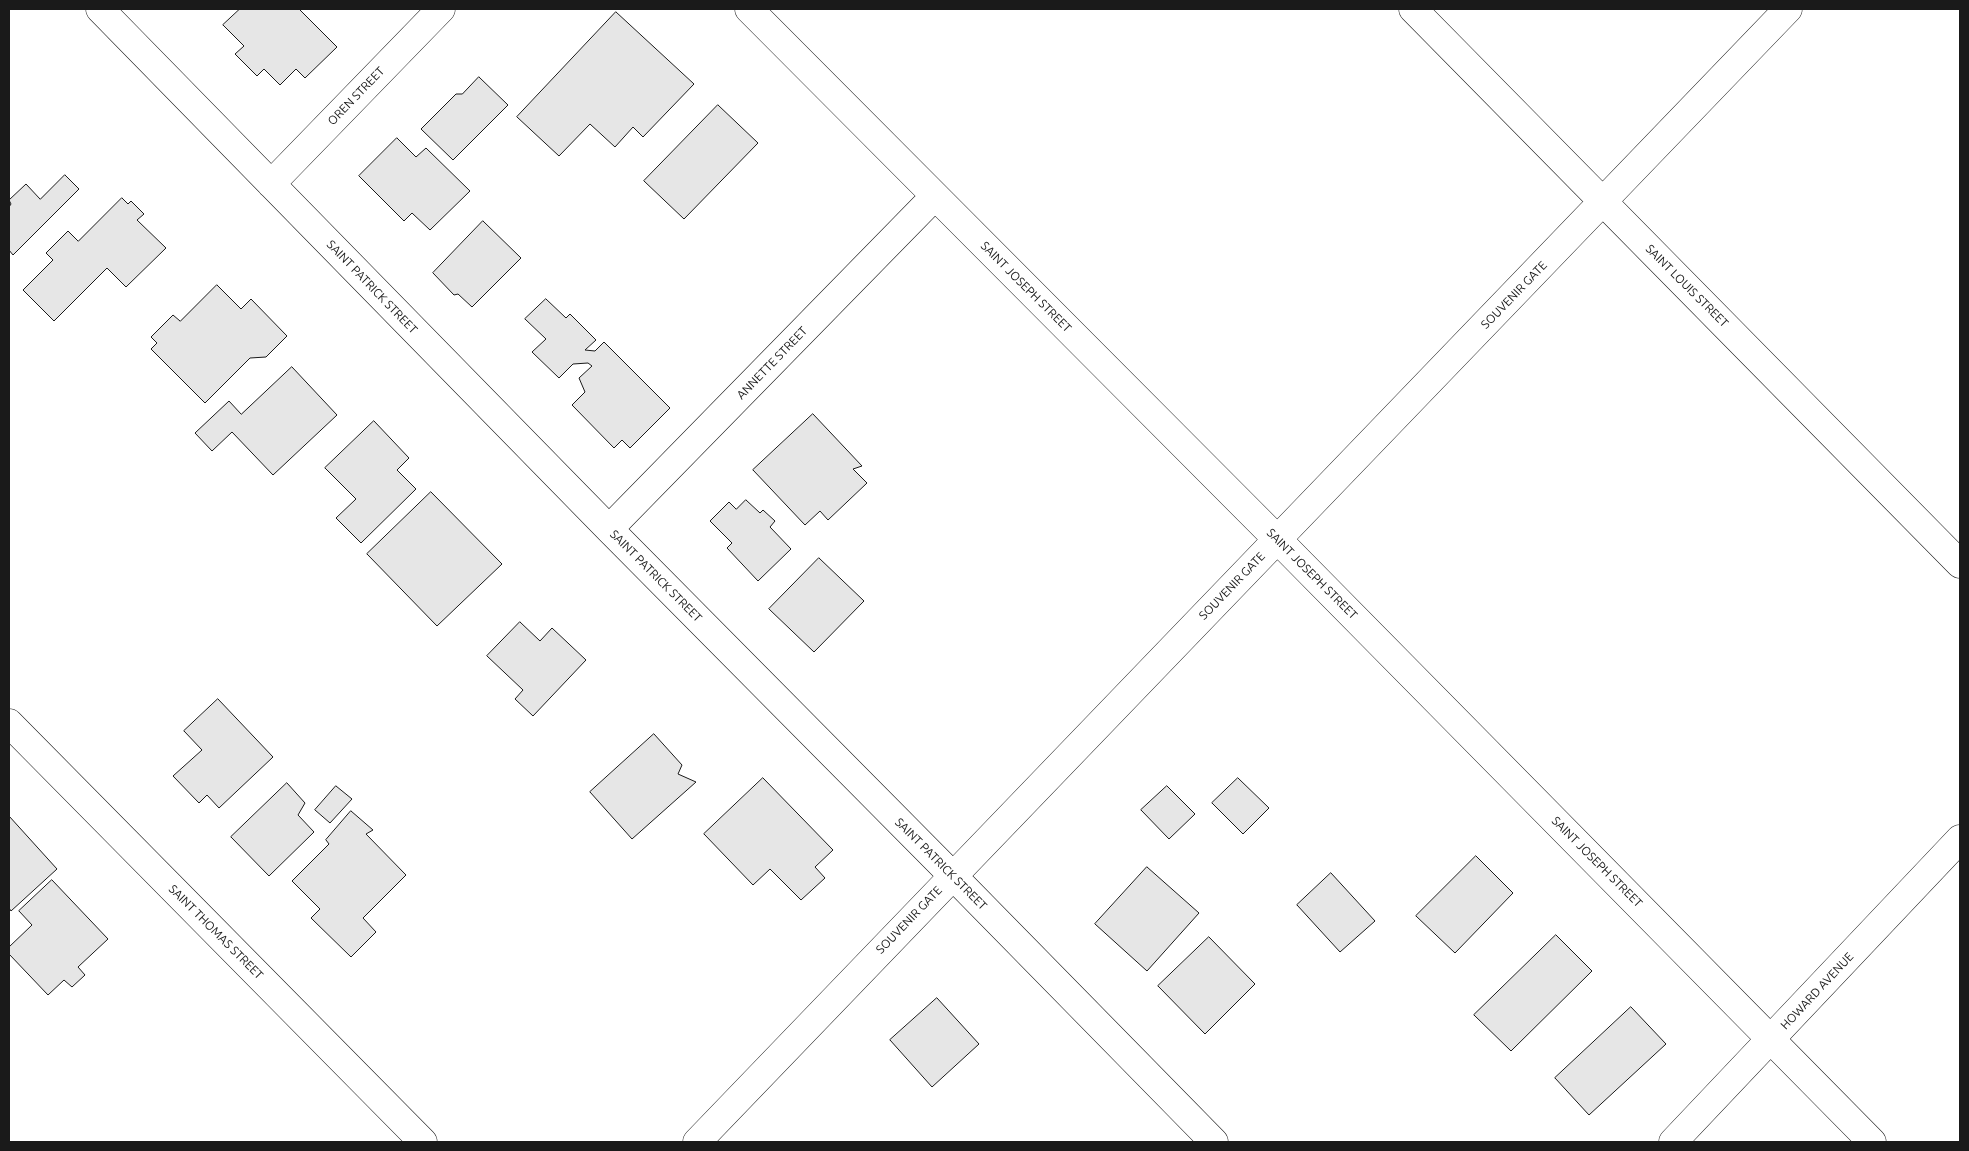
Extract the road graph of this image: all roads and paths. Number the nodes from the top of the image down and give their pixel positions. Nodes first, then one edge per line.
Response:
1 (100, 9) edge
2 (440, 9) edge
3 (749, 9) edge
4 (1413, 9) edge
5 (1788, 9) edge
6 (271, 184) junction
7 (935, 196) junction
8 (1604, 202) junction
9 (609, 529) junction
10 (1277, 539) junction
11 (1960, 564) edge
12 (9, 723) edge
13 (1960, 839) edge
14 (952, 875) junction
15 (1772, 1039) junction
16 (423, 1142) edge
17 (697, 1142) edge
18 (1214, 1142) edge
19 (1673, 1142) edge
20 (1872, 1142) edge

1 - 6 street, SAINT PATRICK STREET
2 - 6 street, OREN STREET
3 - 7 street, SAINT JOSEPH STREET
4 - 8 street, SAINT LOUIS STREET
5 - 8 street, SOUVENIR GATE
6 - 9 street, SAINT PATRICK STREET
7 - 9 street, ANNETTE STREET
7 - 10 street, SAINT JOSEPH STREET
8 - 10 street, SOUVENIR GATE
8 - 11 street, SAINT LOUIS STREET
9 - 14 street, SAINT PATRICK STREET
10 - 14 street, SOUVENIR GATE
10 - 15 street, SAINT JOSEPH STREET
12 - 16 street, SAINT THOMAS STREET
13 - 15 street, HOWARD AVENUE
14 - 17 street, SOUVENIR GATE
14 - 18 street, SAINT PATRICK STREET
15 - 19 street, HOWARD AVENUE
15 - 20 street, SAINT JOSEPH STREET

